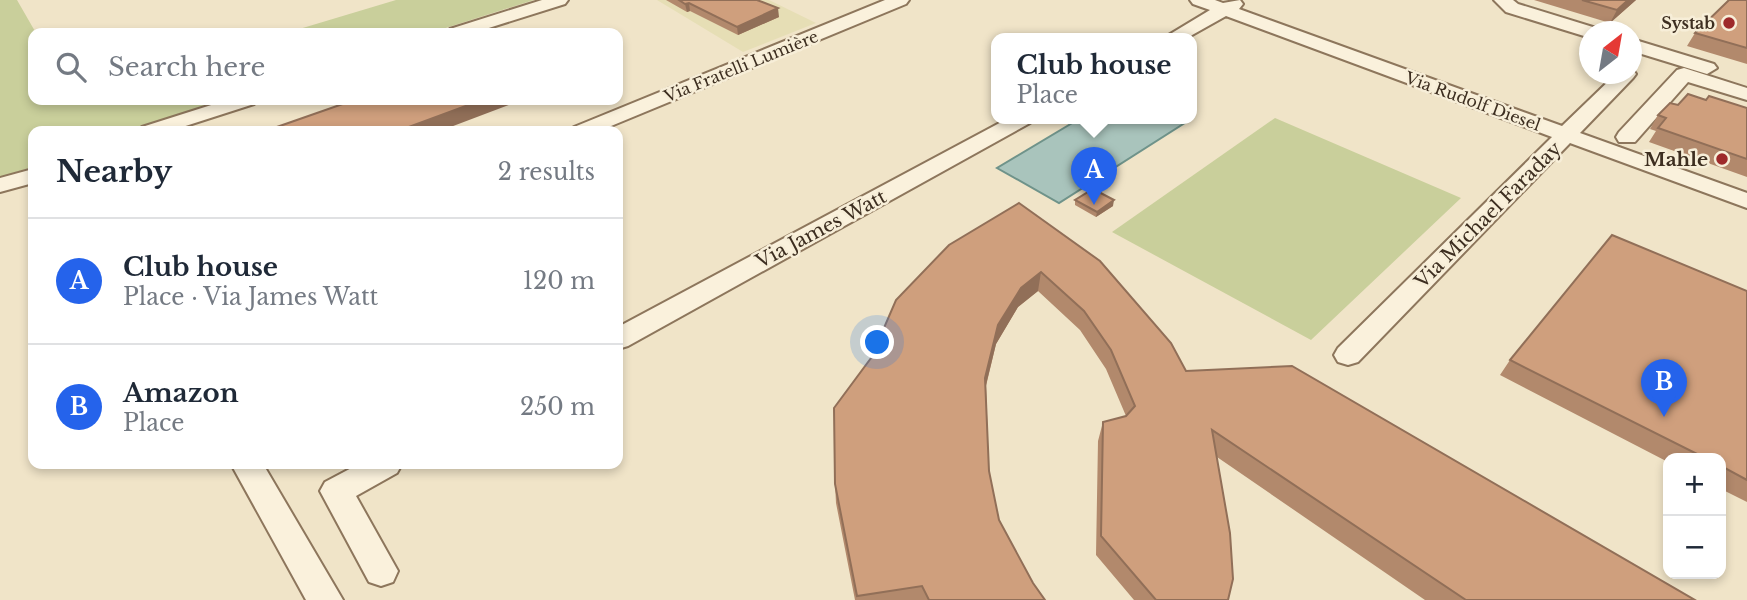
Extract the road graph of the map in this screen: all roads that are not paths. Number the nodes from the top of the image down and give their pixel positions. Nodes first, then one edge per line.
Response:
1 (559, 0) edge
2 (900, 0) edge
3 (1199, 0) edge
4 (1503, 0) edge
5 (1233, 5) edge
6 (472, 28) edge
7 (1579, 29) edge
8 (1182, 33) edge
9 (1642, 48) edge
10 (1642, 65) edge
11 (1684, 74) junction
12 (1747, 80) edge
13 (1616, 84) edge
14 (1747, 94) edge
15 (231, 105) edge
16 (1014, 124) edge
17 (165, 126) edge
18 (593, 126) edge
19 (1566, 136) junction
20 (1627, 137) dead end
21 (28, 177) edge
22 (0, 185) edge
23 (1747, 201) edge
24 (623, 336) edge
25 (1348, 355) dead end
26 (250, 469) edge
27 (377, 469) edge
28 (381, 571) dead end
29 (325, 600) edge

1 - 6 street
2 - 18 street, Via Fratelli Lumière
3 - 5 street, Via Rudolf Diesel
4 - 7 street
5 - 8 street
5 - 19 street, Via Rudolf Diesel
9 - 12 street
10 - 11 street
11 - 14 street
11 - 20 street
13 - 19 street, Via Michael Faraday
15 - 17 street
16 - 24 street, Via James Watt
19 - 23 street, Via Rudolf Diesel
19 - 25 street, Via Michael Faraday
21 - 22 street
26 - 29 street
27 - 28 street

